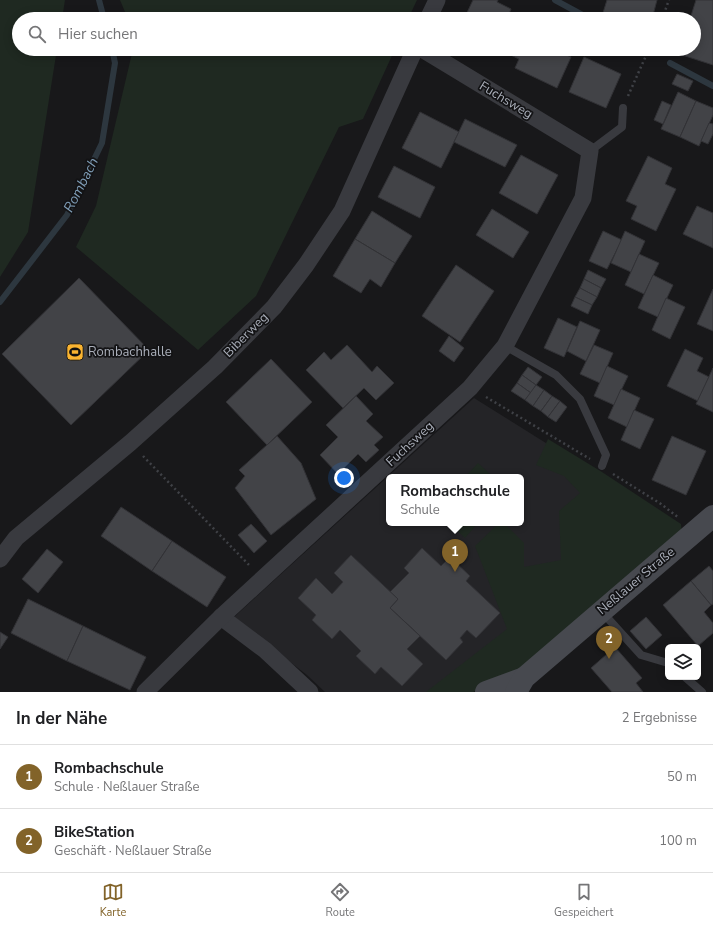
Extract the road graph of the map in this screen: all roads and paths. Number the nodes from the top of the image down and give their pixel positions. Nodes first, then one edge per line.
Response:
1 (437, 0) edge
2 (669, 0) edge
3 (431, 12) edge
4 (665, 12) edge
5 (412, 56) edge
6 (434, 56) edge
7 (646, 56) edge
8 (623, 108) joint
9 (590, 150) junction
10 (505, 346) junction
11 (470, 388) junction
12 (130, 443) junction
13 (602, 466) junction
14 (661, 504) dead end
15 (709, 522) edge
16 (0, 559) edge
17 (262, 579) junction
18 (601, 611) junction
19 (221, 617) junction
20 (665, 662) edge
21 (688, 680) edge
22 (520, 685) edge
23 (145, 692) edge
24 (310, 692) edge
25 (486, 692) edge
26 (702, 692) edge

1 - 3 street
2 - 4 path
5 - 12 street, Biberweg
6 - 9 street, Fuchsweg
7 - 8 path
8 - 9 lane
9 - 10 street, Fuchsweg
10 - 11 street, Fuchsweg
10 - 13 lane
11 - 13 path
11 - 17 street, Fuchsweg
12 - 16 street, Biberweg
12 - 17 path
13 - 14 path
15 - 18 main road, Neßlauer Straße
17 - 19 street, Fuchsweg
18 - 20 lane
18 - 22 main road, Neßlauer Straße
19 - 23 street, Fuchsweg
19 - 24 street
21 - 26 lane
22 - 25 main road, Neßlauer Straße

